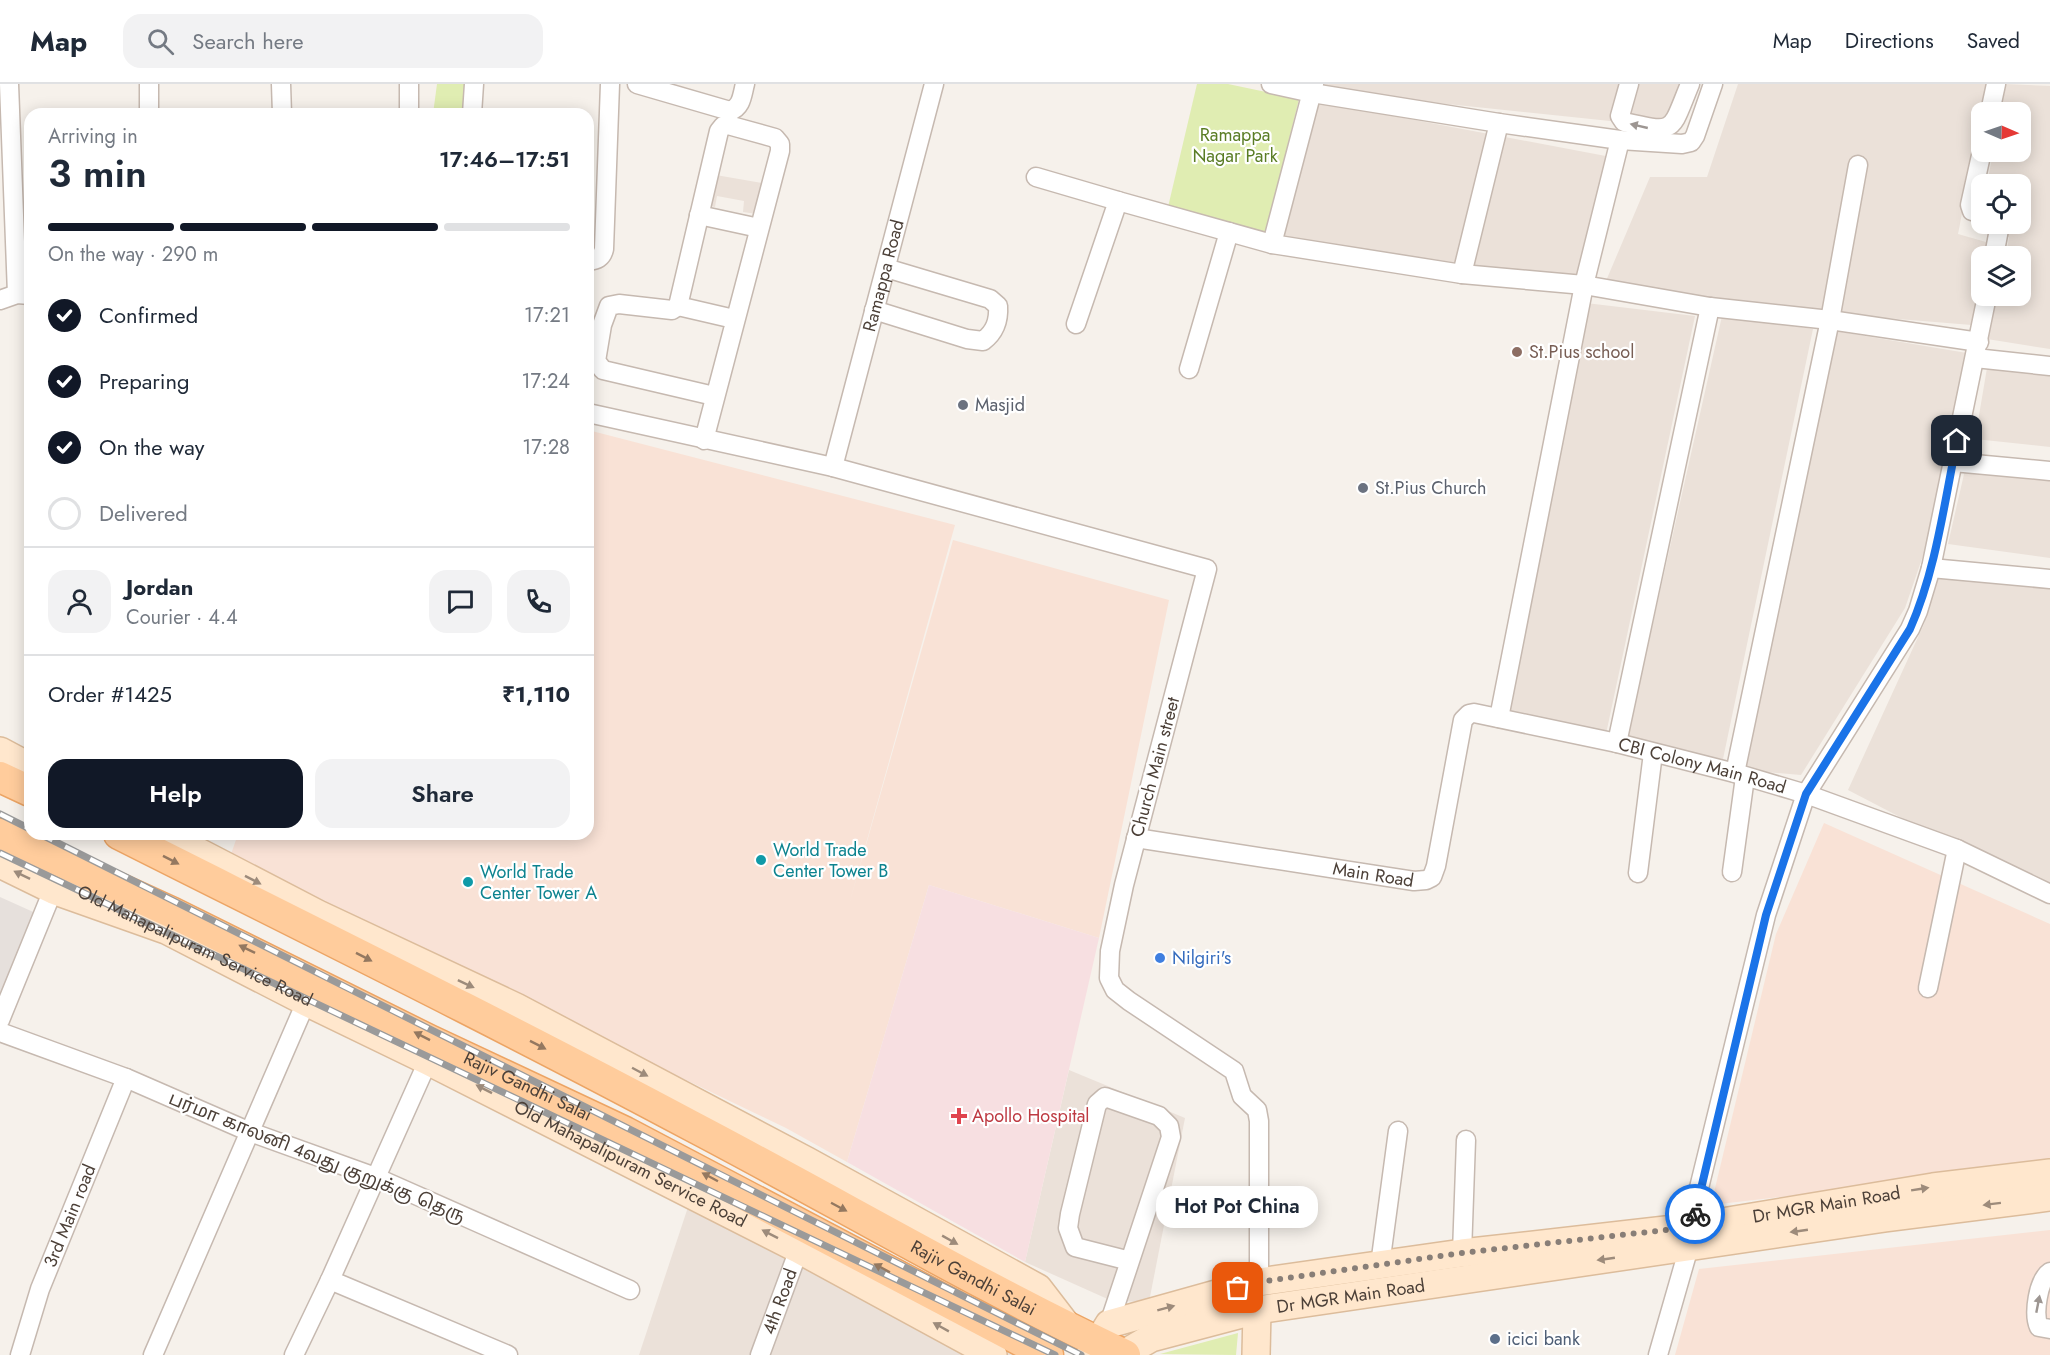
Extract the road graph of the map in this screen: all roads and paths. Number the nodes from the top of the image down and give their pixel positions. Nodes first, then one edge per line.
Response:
1 (9, 84) edge
2 (148, 84) edge
3 (281, 84) edge
4 (409, 84) edge
5 (474, 84) edge
6 (610, 84) edge
7 (637, 84) edge
8 (745, 84) edge
9 (934, 84) edge
10 (1271, 84) edge
11 (1629, 84) edge
12 (1690, 84) edge
13 (1713, 84) edge
14 (1996, 84) edge
15 (1313, 88) edge
16 (1992, 102) edge
17 (149, 108) edge
18 (282, 108) edge
19 (410, 108) edge
20 (472, 108) edge
21 (1499, 123) junction
22 (1620, 140) junction
23 (1858, 165) dead end
24 (1036, 177) dead end
25 (1118, 201) junction
26 (699, 215) junction
27 (759, 228) junction
28 (1229, 232) junction
29 (1272, 244) junction
30 (594, 260) edge
31 (885, 268) junction
32 (1462, 274) junction
33 (1584, 285) junction
34 (16, 296) edge
35 (678, 306) junction
36 (1985, 306) edge
37 (1710, 307) junction
38 (874, 310) junction
39 (734, 319) junction
40 (1830, 320) junction
41 (1076, 324) dead end
42 (1977, 350) junction
43 (2050, 366) edge
44 (1189, 369) dead end
45 (714, 396) junction
46 (594, 413) edge
47 (704, 440) junction
48 (1953, 462) junction
49 (833, 467) junction
50 (2050, 471) edge
51 (1931, 568) junction
52 (2050, 579) edge
53 (1480, 714) joint
54 (1499, 718) junction
55 (1617, 743) junction
56 (0, 751) edge
57 (1653, 753) junction
58 (24, 763) edge
59 (1740, 775) junction
60 (0, 777) edge
61 (24, 788) edge
62 (1806, 794) junction
63 (0, 834) edge
64 (1136, 838) junction
65 (131, 840) edge
66 (176, 840) edge
67 (1957, 849) junction
68 (0, 864) edge
69 (1732, 872) dead end
70 (1638, 873) dead end
71 (53, 890) junction
72 (2050, 894) edge
73 (183, 928) junction
74 (308, 929) junction
75 (288, 968) junction
76 (1928, 988) dead end
77 (306, 1002) junction
78 (0, 1020) edge
79 (0, 1032) edge
80 (428, 1061) junction
81 (126, 1078) junction
82 (1398, 1131) dead end
83 (250, 1132) junction
84 (1466, 1140) dead end
85 (774, 1156) junction
86 (2050, 1173) edge
87 (375, 1177) junction
88 (2050, 1197) edge
89 (1691, 1237) junction
90 (803, 1239) junction
91 (1462, 1253) junction
92 (1130, 1261) junction
93 (1380, 1265) junction
94 (2050, 1272) edge
95 (330, 1280) junction
96 (1259, 1282) junction
97 (630, 1290) dead end
98 (1257, 1310) junction
99 (2050, 1329) edge
100 (1111, 1347) edge
101 (20, 1355) edge
102 (153, 1355) edge
103 (294, 1355) edge
104 (508, 1355) edge
105 (760, 1355) edge
106 (993, 1355) edge
107 (1048, 1355) edge
108 (1256, 1355) edge
109 (1658, 1355) edge

1 - 34 street
2 - 17 street
3 - 18 street
4 - 19 street
5 - 20 street
6 - 30 street
7 - 8 street
9 - 31 street, Ramappa Road
10 - 15 street
12 -> 11 street
13 - 22 street
14 - 16 street
15 - 21 street
15 - 29 street
21 - 22 street
21 - 32 street
22 - 33 street
23 - 40 street
24 - 25 street
25 - 28 street
25 - 41 street
26 - 27 street
26 - 27 street
26 - 35 street
27 - 39 street
28 - 29 street
28 - 44 street
29 - 32 street
31 - 38 street, Ramappa Road
31 - 38 street
32 - 33 street
33 - 37 street
33 - 54 street
35 - 39 street
35 - 45 street
36 - 42 street
37 - 40 street
37 - 55 street
38 - 49 street, Ramappa Road
39 - 45 street
40 - 42 street
40 - 59 street
42 - 43 street
42 - 48 street
45 - 47 street
46 - 47 street
47 - 49 street
48 - 50 street
48 - 51 street
49 - 64 street, Church Main street
51 - 52 street
51 - 62 street
53 - 54 street, CBI Colony Main Road
53 - 64 street, Main Road
54 - 55 street, CBI Colony Main Road
55 - 57 street, CBI Colony Main Road
56 - 58 main road
57 - 59 street, CBI Colony Main Road
57 - 70 street
59 - 62 street, CBI Colony Main Road
59 - 69 street
60 - 61 main road
62 - 67 street, CBI Colony Main Road
62 - 89 street
63 - 73 main road, Rajiv Gandhi Salai
64 - 96 street, Church Main street
65 -> 74 main road, Rajiv Gandhi Salai
66 -> 85 main road
67 - 72 street, CBI Colony Main Road
67 - 76 street
71 -> 68 main road, Old Mahapalipuram Service Road
71 - 73 main road, Old Mahapalipuram Service Road
71 - 78 street
75 -> 73 main road, Rajiv Gandhi Salai
73 - 77 main road, Old Mahapalipuram Service Road
74 - 75 main road
74 -> 85 main road, Rajiv Gandhi Salai
90 -> 75 main road, Rajiv Gandhi Salai
77 - 80 main road, Old Mahapalipuram Service Road
77 - 83 street
79 - 81 street, பர்மா காலனி 4வது குறுக்கு தெரு
80 - 87 street
90 -> 80 main road, Old Mahapalipuram Service Road
81 - 83 street, பர்மா காலனி 4வது குறுக்கு தெரு
81 - 101 street, 3rd Main road
82 - 93 street
83 - 87 street, பர்மா காலனி 4வது குறுக்கு தெரு
83 - 102 street
84 - 91 street
85 -> 100 main road, Rajiv Gandhi Salai
89 -> 86 main road, Dr MGR Main Road
87 - 95 street
87 - 97 street, பர்மா காலனி 4வது குறுக்கு தெரு
88 -> 89 main road, Dr MGR Main Road
89 - 91 main road, Dr MGR Main Road
89 -> 98 main road, Dr MGR Main Road
89 - 109 street
90 - 105 street, 4th Road
106 -> 90 main road, Old Mahapalipuram Service Road
107 -> 90 main road, Rajiv Gandhi Salai
91 - 93 main road, Dr MGR Main Road
92 - 92 street
92 - 100 street
93 - 96 main road, Dr MGR Main Road
99 -> 94 street
95 - 103 street
95 - 104 street
100 -> 96 main road, Dr MGR Main Road
98 - 100 main road, Dr MGR Main Road
98 - 108 main road

